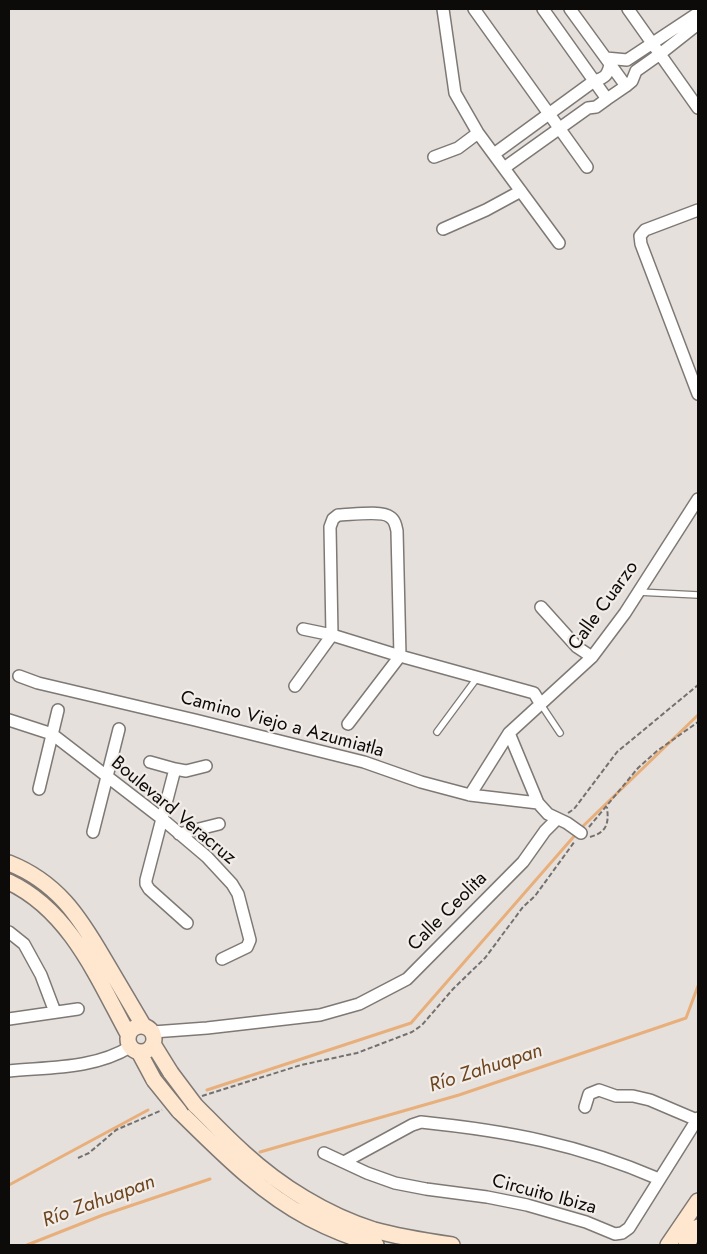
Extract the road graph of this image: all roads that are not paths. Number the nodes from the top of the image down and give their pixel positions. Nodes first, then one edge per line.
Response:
1 (442, 9) edge
2 (474, 9) edge
3 (543, 9) edge
4 (570, 9) edge
5 (628, 9) edge
6 (698, 9) edge
7 (698, 14) edge
8 (698, 24) edge
9 (652, 42) junction
10 (660, 54) junction
11 (627, 60) junction
12 (608, 61) junction
13 (636, 71) junction
14 (594, 82) junction
15 (626, 86) junction
16 (578, 94) junction
17 (607, 99) junction
18 (588, 108) junction
19 (698, 108) edge
20 (549, 114) junction
21 (559, 128) junction
22 (478, 133) junction
23 (494, 154) junction
24 (434, 157) dead end
25 (587, 167) dead end
26 (504, 168) junction
27 (521, 191) junction
28 (698, 210) edge
29 (443, 229) dead end
30 (559, 243) dead end
31 (698, 394) edge
32 (698, 499) edge
33 (638, 592) junction
34 (698, 595) edge
35 (541, 606) dead end
36 (303, 630) dead end
37 (332, 635) junction
38 (400, 656) junction
39 (592, 657) junction
40 (18, 676) dead end
41 (477, 678) junction
42 (295, 686) dead end
43 (540, 703) junction
44 (58, 710) dead end
45 (9, 720) edge
46 (348, 724) dead end
47 (118, 729) dead end
48 (437, 732) dead end
49 (509, 733) junction
50 (560, 733) dead end
51 (52, 734) junction
52 (150, 762) dead end
53 (206, 766) dead end
54 (175, 769) junction
55 (107, 778) junction
56 (39, 789) dead end
57 (470, 795) junction
58 (538, 803) junction
59 (161, 818) junction
60 (219, 824) dead end
61 (93, 832) dead end
62 (179, 834) junction
63 (9, 863) edge
64 (9, 882) edge
65 (187, 923) dead end
66 (9, 932) edge
67 (24, 944) junction
68 (9, 946) edge
69 (222, 959) dead end
70 (78, 1009) dead end
71 (54, 1012) junction
72 (9, 1019) edge
73 (150, 1034) junction
74 (132, 1044) junction
75 (9, 1071) edge
76 (585, 1107) dead end
77 (698, 1119) edge
78 (324, 1153) dead end
79 (344, 1162) junction
80 (659, 1179) junction
81 (698, 1201) edge
82 (698, 1227) edge
83 (348, 1241) edge
84 (376, 1245) edge
85 (452, 1245) edge
86 (668, 1245) edge
87 (686, 1245) edge

1 - 22 street
2 - 20 street
3 - 14 street
4 - 12 street
5 - 9 street
6 - 7 street
7 - 9 street
8 - 10 street
9 - 10 street
9 - 11 street
10 - 13 street
10 - 19 street
11 - 12 street
11 - 13 street
12 - 14 street
12 - 15 street
13 - 15 street
14 - 16 street
14 - 17 street
15 - 17 street
16 - 18 street
16 - 20 street
17 - 18 street
18 - 21 street
20 - 21 street
20 - 23 street
21 - 25 street
21 - 26 street
22 - 23 street
22 - 24 street
23 - 26 street
26 - 27 street
27 - 29 street
27 - 30 street
28 - 31 street
32 - 33 street, Calle Cuarzo
33 - 34 lane
33 - 39 street, Calle Cuarzo
35 - 39 street
36 - 37 street
37 - 38 street
37 - 38 street
37 - 42 street
38 - 41 street
38 - 46 street
39 - 43 street, Calle Cuarzo
40 - 57 street, Camino Viejo a Azumiatla
41 - 43 street
41 - 48 lane
43 - 49 street, Calle Cuarzo
43 - 50 lane
44 - 51 street
45 - 51 street, Boulevard Veracruz
47 - 55 street
49 - 57 street, Calle Cuarzo
49 - 58 street
51 - 55 street, Boulevard Veracruz
51 - 56 street
52 - 54 street
53 - 54 street
54 - 59 street
55 - 59 street, Boulevard Veracruz
55 - 61 street
57 - 58 street, Camino Viejo a Azumiatla
58 - 73 street, Calle Ceolita
59 - 62 street, Boulevard Veracruz
59 - 65 street
60 - 62 street
62 - 69 street, Boulevard Veracruz
63 - 73 street
64 - 74 street
66 - 67 street
67 - 68 street
67 - 71 street
70 - 71 street
71 - 72 street
73 - 74 street
73 - 74 street
73 - 85 street, bridge
74 - 75 street
74 - 83 street, bridge
76 - 77 street
77 - 80 street, Circuito Ibiza
78 - 79 street, Circuito Ibiza
79 - 80 street
79 - 80 street, Circuito Ibiza
81 - 86 street
82 - 87 street
83 - 84 street

